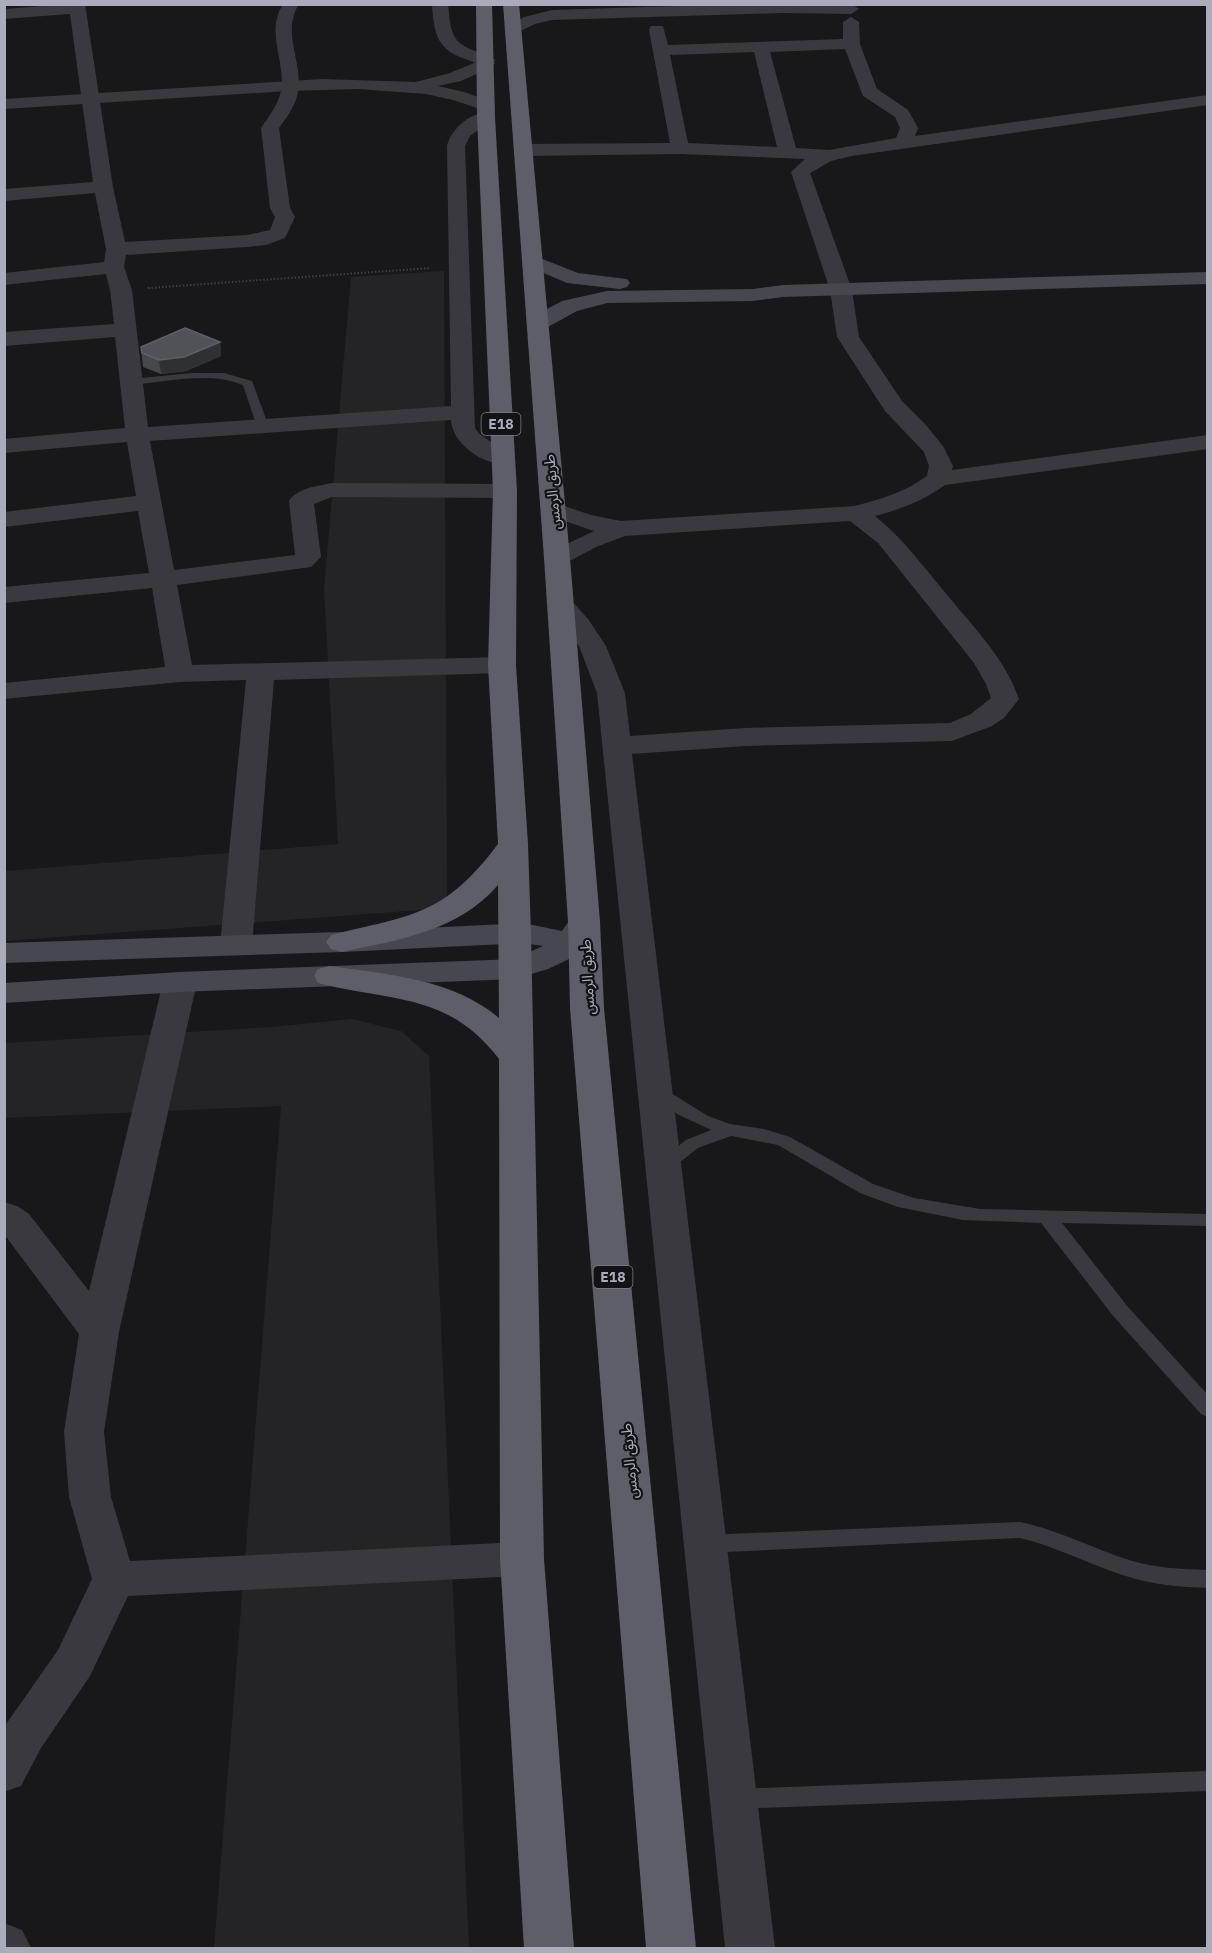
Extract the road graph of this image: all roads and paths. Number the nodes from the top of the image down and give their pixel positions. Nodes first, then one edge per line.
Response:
1 (291, 4) edge
2 (440, 4) edge
3 (483, 4) edge
4 (512, 4) edge
5 (783, 6) edge
6 (77, 7) edge
7 (853, 7) edge
8 (653, 8) edge
9 (4, 14) edge
10 (552, 15) junction
11 (512, 30) junction
12 (852, 44) junction
13 (761, 48) junction
14 (661, 50) junction
15 (486, 61) junction
16 (290, 86) junction
17 (407, 86) junction
18 (91, 97) junction
19 (1208, 100) edge
20 (4, 104) edge
21 (486, 112) junction
22 (904, 141) junction
23 (680, 147) junction
24 (524, 150) junction
25 (788, 152) junction
26 (828, 155) junction
27 (103, 187) junction
28 (4, 195) edge
29 (115, 258) junction
30 (532, 261) junction
31 (458, 266) junction
32 (1208, 278) edge
33 (4, 279) edge
34 (121, 290) junction
35 (841, 290) junction
36 (783, 291) junction
37 (538, 323) junction
38 (126, 330) junction
39 (4, 339) edge
40 (131, 382) junction
41 (463, 412) junction
42 (263, 427) junction
43 (137, 433) junction
44 (1208, 442) edge
45 (4, 446) edge
46 (503, 458) junction
47 (938, 479) junction
48 (505, 491) junction
49 (149, 502) junction
50 (553, 509) junction
51 (856, 513) junction
52 (4, 520) edge
53 (621, 529) junction
54 (557, 558) junction
55 (163, 579) junction
56 (4, 595) edge
57 (561, 604) junction
58 (502, 665) junction
59 (261, 670) junction
60 (180, 674) junction
61 (4, 691) edge
62 (617, 746) junction
63 (513, 844) junction
64 (515, 933) junction
65 (579, 940) junction
66 (342, 942) junction
67 (236, 945) junction
68 (4, 952) edge
69 (516, 969) junction
70 (330, 976) junction
71 (180, 982) junction
72 (4, 993) edge
73 (517, 1059) junction
74 (655, 1088) junction
75 (729, 1130) junction
76 (664, 1166) junction
77 (4, 1215) edge
78 (1047, 1217) junction
79 (1208, 1220) edge
80 (99, 1332) junction
81 (1208, 1409) edge
82 (705, 1544) junction
83 (522, 1559) junction
84 (114, 1578) junction
85 (1208, 1579) edge
86 (11, 1747) edge
87 (1208, 1781) edge
88 (733, 1799) junction
89 (549, 1948) edge
90 (671, 1948) edge
91 (750, 1948) edge

1 - 16 street
2 - 15 street
3 - 15 highway, E18
4 - 10 street
4 - 11 highway, طريق الرمس / E18
5 - 7 street
5 - 8 street
6 - 9 street
6 - 18 street
7 - 12 street
8 - 10 street
8 - 14 street
10 - 11 street
11 - 24 highway, طريق الرمس / E18
12 - 13 street
12 - 22 street
13 - 14 street
13 - 25 street
14 - 23 street
15 - 17 street
15 - 21 highway, E18
16 - 17 street
16 - 18 street
16 - 29 street
17 - 21 street
18 - 20 street
18 - 27 street
19 - 22 street
21 - 31 street
21 - 46 highway, E18
22 - 26 street
23 - 24 street
23 - 25 street
24 - 30 highway, طريق الرمس / E18
25 - 26 street
26 - 35 street
27 - 28 street
27 - 29 street
29 - 33 street
29 - 34 street
30 - 36 main road
30 - 37 highway, طريق الرمس / E18
31 - 34 path
31 - 41 street
32 - 35 main road
34 - 38 street
35 - 36 main road
35 - 47 street
36 - 37 main road
37 - 50 highway, طريق الرمس / E18
38 - 39 street
38 - 40 street
40 - 42 lane
40 - 43 street
41 - 42 street
41 - 46 street
42 - 43 street
43 - 45 street
43 - 49 street
44 - 47 street
46 - 48 highway, E18
47 - 51 street
48 - 55 street
48 - 58 highway, E18
49 - 52 street
49 - 55 street
50 - 53 street
50 - 54 highway, طريق الرمس / E18
51 - 53 street
51 - 62 street
53 - 54 street
54 - 57 highway, طريق الرمس / E18
55 - 56 street
55 - 60 street
57 - 62 street
57 - 65 highway, طريق الرمس / E18
58 - 59 street
58 - 63 highway, E18
59 - 60 street
59 - 67 street
60 - 61 street
62 - 74 street
63 - 64 highway, E18
63 - 66 highway
64 - 65 main road
64 - 66 main road
64 - 69 highway, E18
65 - 69 main road
65 - 90 highway, طريق الرمس / E18
66 - 67 main road
67 - 68 main road
69 - 70 main road
69 - 73 highway, E18
70 - 71 main road
70 - 73 highway
71 - 72 main road
71 - 80 street
73 - 83 highway, E18
74 - 75 lane
74 - 76 street
75 - 76 lane
75 - 78 lane
76 - 82 street
77 - 80 street
78 - 79 lane
78 - 81 lane
80 - 84 street
82 - 85 lane
82 - 88 street
83 - 84 street
83 - 89 highway, E18
84 - 86 street
87 - 88 lane
88 - 91 street

